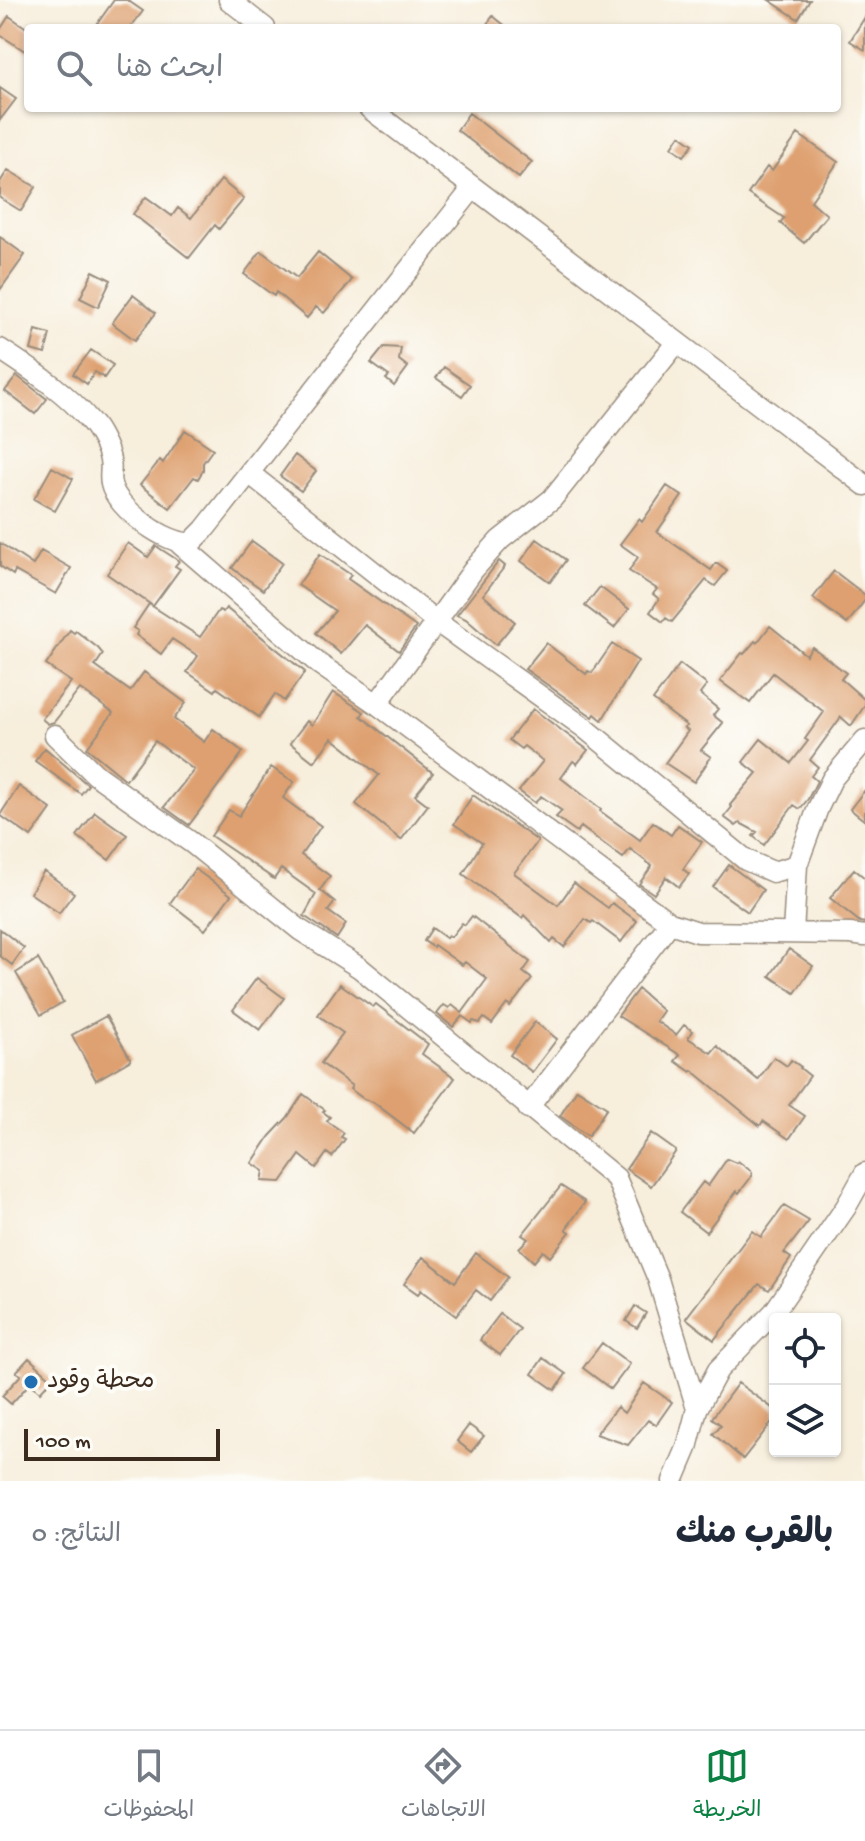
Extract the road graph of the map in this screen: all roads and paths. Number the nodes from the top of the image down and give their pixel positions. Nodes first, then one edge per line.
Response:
1 (229, 0) edge
2 (260, 24) edge
3 (374, 112) edge
4 (473, 188) junction
5 (677, 342) junction
6 (0, 349) edge
7 (249, 473) junction
8 (865, 485) edge
9 (180, 544) junction
10 (437, 622) junction
11 (377, 704) junction
12 (55, 735) dead end
13 (865, 740) edge
14 (797, 865) junction
15 (670, 923) junction
16 (793, 933) junction
17 (865, 936) edge
18 (528, 1108) junction
19 (865, 1173) edge
20 (697, 1409) junction
21 (673, 1481) edge

1 - 2 street
3 - 4 street
4 - 5 street
4 - 7 street
5 - 8 street
5 - 10 street
6 - 9 street
7 - 9 street
7 - 10 street
9 - 11 street
10 - 11 street
10 - 14 street
11 - 15 street
12 - 18 street
13 - 14 street
14 - 16 street
15 - 16 street
15 - 18 street
16 - 17 street
18 - 20 street
19 - 20 street
20 - 21 street

